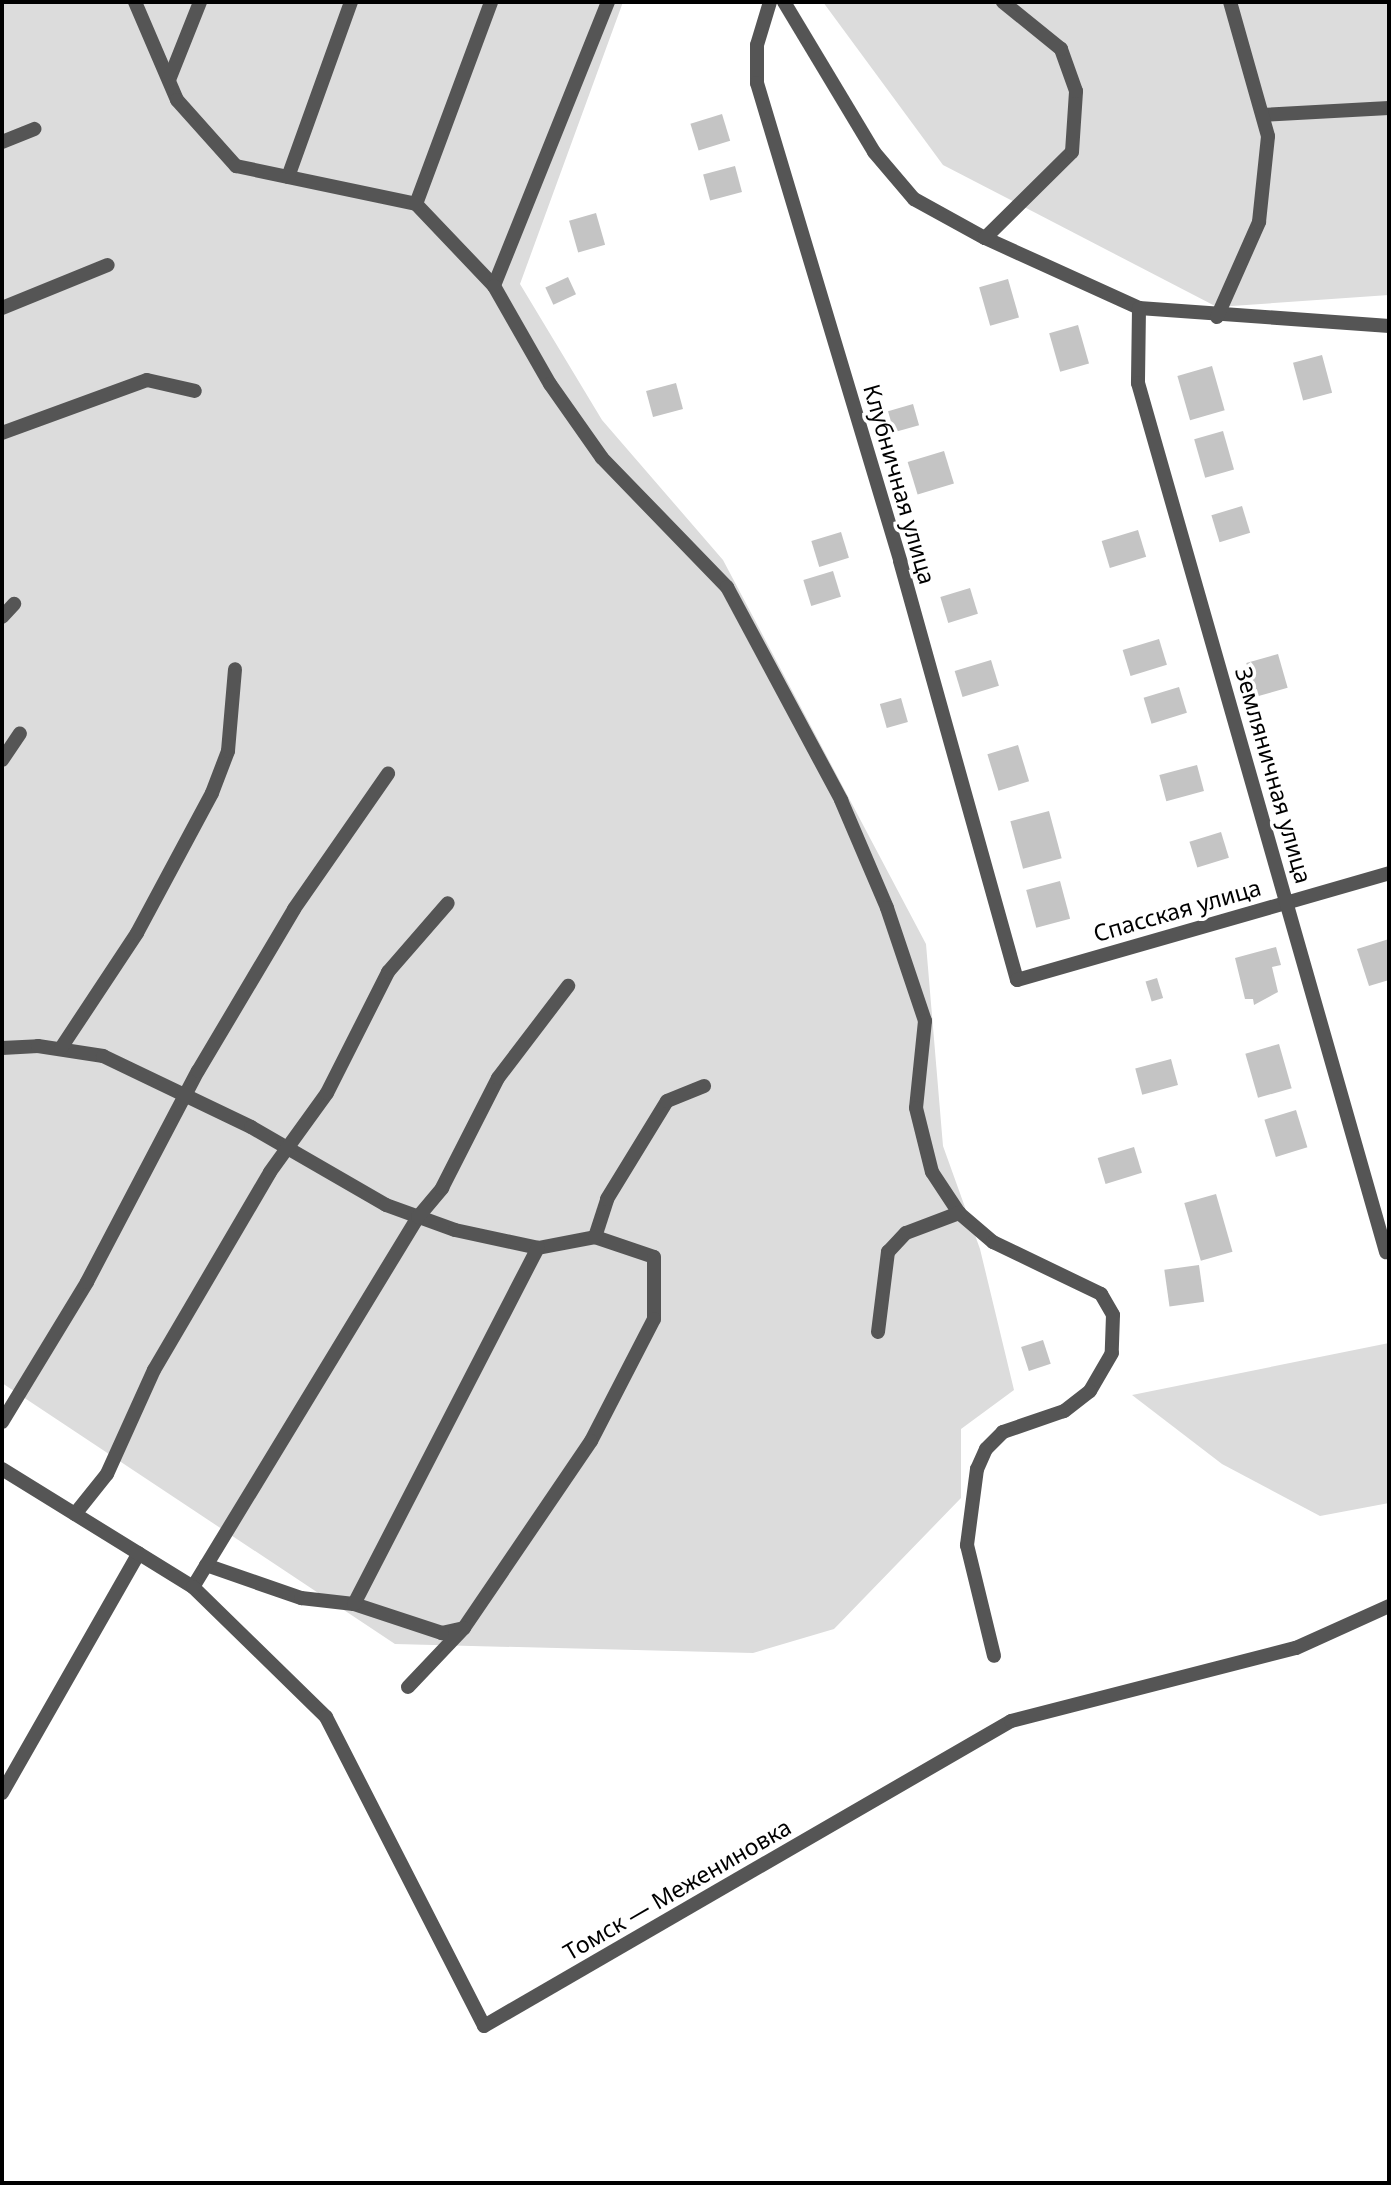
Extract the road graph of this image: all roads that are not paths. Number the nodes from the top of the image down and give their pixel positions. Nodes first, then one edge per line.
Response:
1 (135, 2) edge
2 (200, 2) edge
3 (351, 2) edge
4 (491, 2) edge
5 (608, 2) edge
6 (770, 2) edge
7 (784, 2) edge
8 (1003, 2) edge
9 (1230, 2) edge
10 (169, 80) junction
11 (1389, 108) edge
12 (1263, 115) junction
13 (34, 129) dead end
14 (2, 142) edge
15 (288, 177) junction
16 (416, 204) junction
17 (985, 238) junction
18 (108, 265) dead end
19 (494, 286) junction
20 (2, 308) edge
21 (1139, 309) junction
22 (1217, 317) junction
23 (1389, 326) edge
24 (195, 390) dead end
25 (2, 433) edge
26 (14, 604) dead end
27 (2, 617) edge
28 (235, 669) dead end
29 (20, 733) dead end
30 (2, 760) edge
31 (388, 774) dead end
32 (1389, 873) edge
33 (1287, 902) junction
34 (448, 903) dead end
35 (1017, 980) joint
36 (568, 986) dead end
37 (2, 1048) edge
38 (61, 1048) junction
39 (704, 1086) dead end
40 (186, 1093) junction
41 (286, 1147) junction
42 (959, 1213) junction
43 (418, 1217) junction
44 (595, 1237) junction
45 (538, 1248) junction
46 (1387, 1252) dead end
47 (878, 1332) dead end
48 (2, 1422) edge
49 (2, 1469) edge
50 (75, 1514) junction
51 (139, 1553) junction
52 (206, 1565) junction
53 (193, 1587) junction
54 (354, 1604) junction
55 (1389, 1606) edge
56 (464, 1628) junction
57 (994, 1656) dead end
58 (408, 1688) dead end
59 (2, 1793) edge

1 - 10 street
2 - 10 street
3 - 15 street
4 - 16 street
5 - 19 street
6 - 35 street, Клубничная улица
7 - 17 street
8 - 17 street
9 - 12 street
10 - 15 street
11 - 12 street
12 - 22 street
13 - 14 street
15 - 16 street
16 - 19 street
17 - 21 street
18 - 20 street
19 - 42 street
21 - 22 street
21 - 33 street, Земляничная улица
22 - 23 street
24 - 25 street
26 - 27 street
28 - 38 street
29 - 30 street
31 - 40 street
32 - 33 street, Спасская улица
33 - 35 street, Спасская улица
33 - 46 street, Земляничная улица
34 - 41 street
36 - 43 street
37 - 38 street
38 - 40 street
39 - 44 street
40 - 41 street
40 - 48 street
41 - 43 street
41 - 50 street
42 - 47 street
42 - 57 street
43 - 45 street
43 - 52 street
44 - 45 street
44 - 56 street
45 - 54 street
49 - 50 street
50 - 51 street
51 - 53 street
51 - 59 street
52 - 53 street
52 - 54 street
53 - 55 street, Томск — Межениновка
54 - 56 street
56 - 58 street

